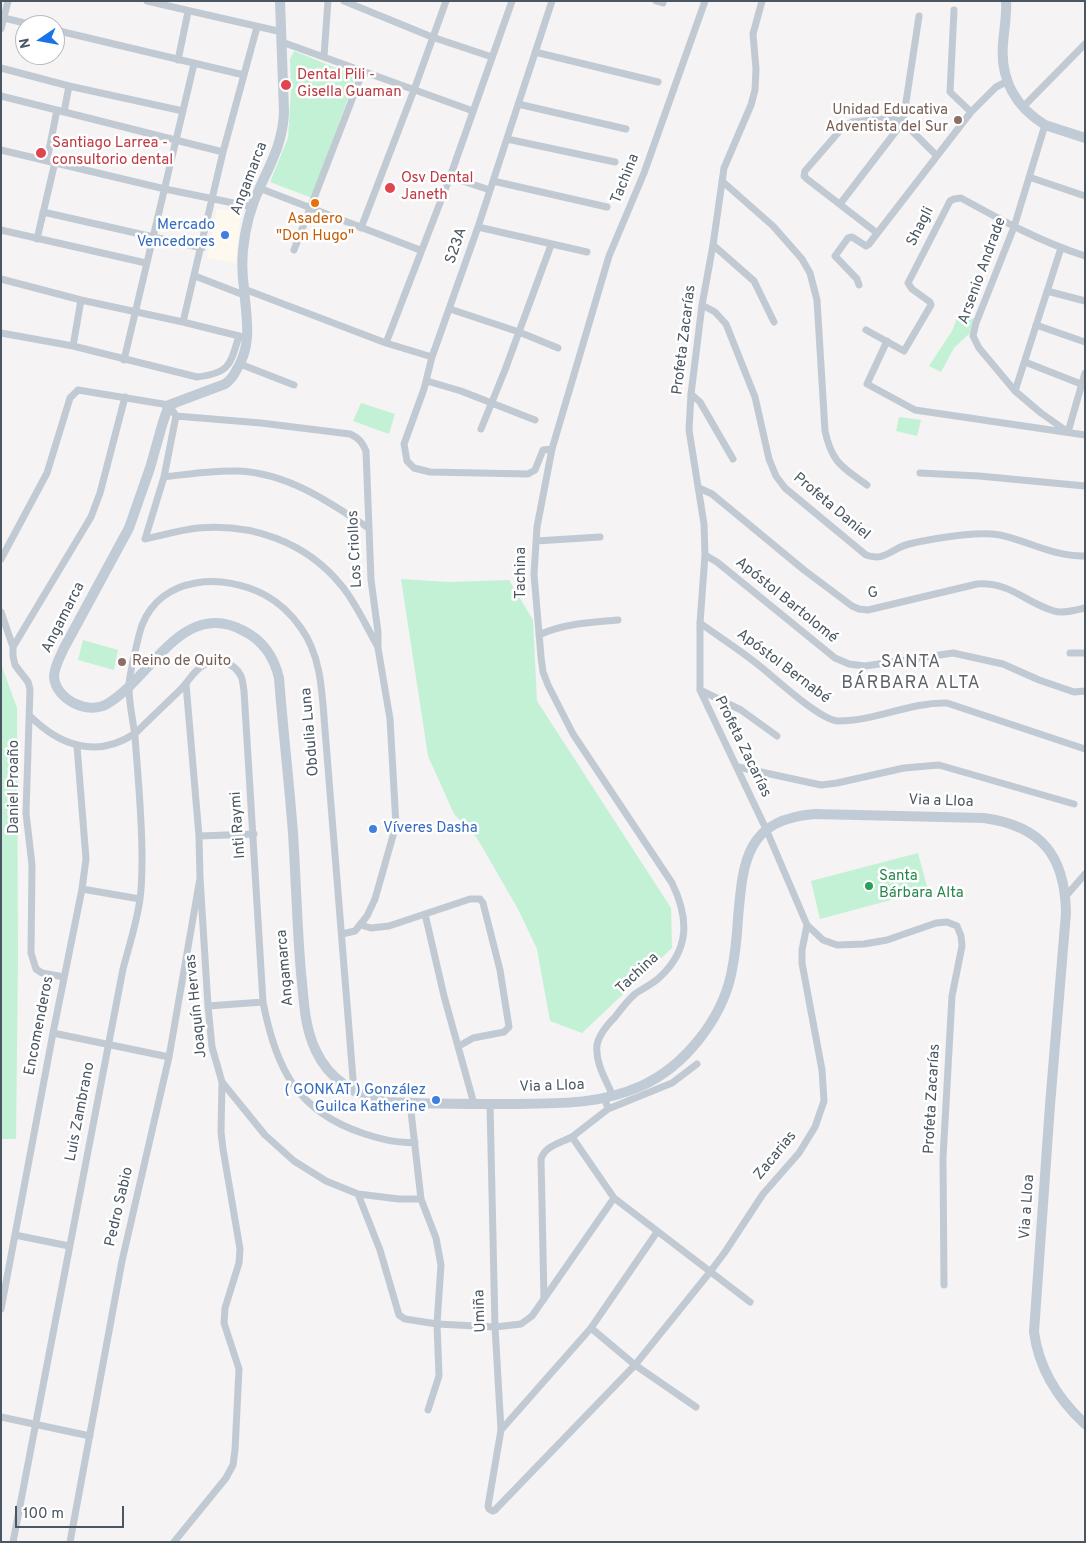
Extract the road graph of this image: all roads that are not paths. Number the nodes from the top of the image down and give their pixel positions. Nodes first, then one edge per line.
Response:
1 (8, 1) edge
2 (147, 1) edge
3 (280, 1) edge
4 (328, 1) edge
5 (344, 1) edge
6 (446, 1) edge
7 (552, 1) edge
8 (705, 1) edge
9 (762, 1) edge
10 (1006, 1) edge
11 (511, 2) edge
12 (954, 10) dead end
13 (188, 12) junction
14 (919, 16) dead end
15 (4, 18) junction
16 (15, 21) edge
17 (257, 27) junction
18 (1, 29) edge
19 (65, 32) edge
20 (432, 36) junction
21 (282, 37) junction
22 (1085, 44) edge
23 (535, 52) junction
24 (324, 56) junction
25 (492, 57) junction
26 (178, 60) junction
27 (194, 64) junction
28 (1, 68) edge
29 (363, 71) junction
30 (244, 75) junction
31 (658, 82) dead end
32 (1006, 82) junction
33 (69, 86) junction
34 (414, 90) junction
35 (1, 96) edge
36 (518, 104) junction
37 (1023, 107) junction
38 (473, 110) junction
39 (61, 111) junction
40 (183, 111) junction
41 (971, 112) junction
42 (903, 122) junction
43 (1046, 126) junction
44 (626, 129) dead end
45 (1085, 138) edge
46 (507, 139) junction
47 (176, 141) junction
48 (1, 150) edge
49 (224, 152) junction
50 (936, 155) junction
51 (47, 160) junction
52 (55, 162) junction
53 (615, 162) dead end
54 (450, 176) junction
55 (1029, 178) junction
56 (493, 181) junction
57 (722, 181) junction
58 (259, 188) junction
59 (165, 190) junction
60 (490, 190) junction
61 (1085, 196) edge
62 (213, 199) junction
63 (840, 204) junction
64 (253, 207) junction
65 (607, 207) dead end
66 (311, 209) junction
67 (43, 212) junction
68 (478, 227) junction
69 (1014, 227) junction
70 (361, 228) junction
71 (1, 230) edge
72 (877, 233) junction
73 (153, 237) junction
74 (38, 238) junction
75 (551, 245) junction
76 (713, 245) junction
77 (202, 248) junction
78 (1061, 248) junction
79 (294, 250) dead end
80 (420, 250) junction
81 (587, 252) dead end
82 (1085, 256) edge
83 (146, 263) junction
84 (195, 276) junction
85 (1, 279) edge
86 (858, 285) dead end
87 (1047, 291) junction
88 (244, 292) junction
89 (81, 300) junction
90 (1085, 301) edge
91 (702, 305) junction
92 (450, 309) junction
93 (135, 313) junction
94 (183, 322) junction
95 (774, 322) dead end
96 (1036, 325) junction
97 (866, 330) dead end
98 (518, 332) junction
99 (1, 333) edge
100 (244, 337) junction
101 (887, 341) junction
102 (386, 342) junction
103 (1085, 342) edge
104 (73, 346) junction
105 (558, 348) dead end
106 (432, 357) junction
107 (124, 360) junction
108 (1024, 362) junction
109 (240, 364) junction
110 (1085, 373) edge
111 (427, 381) junction
112 (1081, 384) junction
113 (294, 385) dead end
114 (1015, 391) junction
115 (692, 394) junction
116 (125, 397) junction
117 (492, 404) junction
118 (169, 405) junction
119 (176, 416) junction
120 (534, 420) dead end
121 (481, 429) dead end
122 (1068, 432) junction
123 (1085, 435) edge
124 (552, 449) junction
125 (733, 458) dead end
126 (920, 473) dead end
127 (164, 477) junction
128 (867, 486) dead end
129 (1085, 486) edge
130 (699, 488) junction
131 (368, 527) junction
132 (600, 537) dead end
133 (536, 541) junction
134 (5, 544) edge
135 (705, 555) junction
136 (1085, 556) edge
137 (1, 559) edge
138 (1085, 608) edge
139 (1, 612) edge
140 (618, 620) dead end
141 (700, 623) junction
142 (539, 635) junction
143 (13, 647) junction
144 (378, 648) junction
145 (1070, 653) dead end
146 (1085, 653) edge
147 (186, 684) junction
148 (129, 686) junction
149 (700, 690) junction
150 (1085, 691) edge
151 (30, 716) junction
152 (134, 734) junction
153 (777, 736) dead end
154 (77, 746) junction
155 (1085, 750) edge
156 (738, 767) junction
157 (1074, 804) dead end
158 (766, 829) junction
159 (254, 834) junction
160 (199, 836) junction
161 (1085, 874) edge
162 (200, 878) junction
163 (82, 890) junction
164 (1066, 896) junction
165 (140, 899) junction
166 (425, 914) junction
167 (361, 925) junction
168 (807, 925) junction
169 (342, 934) junction
170 (64, 977) junction
171 (263, 1002) junction
172 (208, 1006) junction
173 (53, 1033) junction
174 (109, 1044) junction
175 (459, 1046) junction
176 (168, 1057) junction
177 (697, 1064) dead end
178 (222, 1082) junction
179 (354, 1092) junction
180 (609, 1101) junction
181 (410, 1103) junction
182 (474, 1104) junction
183 (490, 1104) junction
184 (572, 1137) junction
185 (415, 1142) junction
186 (358, 1194) junction
187 (614, 1198) junction
188 (421, 1199) junction
189 (656, 1232) junction
190 (15, 1234) junction
191 (69, 1246) junction
192 (710, 1272) junction
193 (944, 1285) dead end
194 (3, 1295) edge
195 (544, 1298) junction
196 (750, 1302) dead end
197 (1, 1309) edge
198 (437, 1324) junction
199 (495, 1327) junction
200 (590, 1328) junction
201 (634, 1365) junction
202 (696, 1407) dead end
203 (428, 1410) dead end
204 (1, 1417) edge
205 (1085, 1424) edge
206 (36, 1425) junction
207 (501, 1430) junction
208 (90, 1436) junction
209 (495, 1510) joint
210 (13, 1542) edge
211 (70, 1542) edge
212 (174, 1542) edge

1 - 15 street
2 - 13 street
3 - 21 street, Angamarca
4 - 24 street
5 - 20 street
6 - 20 street
7 - 23 street, S23A
8 - 124 street, Tachina
9 - 57 street, Profeta Zacarías
10 - 32 street
11 - 25 street
12 - 41 street
13 - 17 street
13 - 26 street
14 - 42 street
15 - 16 street
15 - 18 street
17 - 21 street
17 - 30 street
19 - 26 street
20 - 25 street
20 - 34 street
21 - 24 street
21 - 58 street, Angamarca
22 - 37 street
23 - 31 street
23 - 36 street, S23A
24 - 29 street
25 - 38 street
26 - 27 street
27 - 30 street
27 - 40 street
28 - 33 street
29 - 34 street
29 - 66 street
30 - 49 street
32 - 37 street
32 - 41 street
33 - 39 street
33 - 40 street
34 - 38 street
34 - 70 street
35 - 39 street
36 - 44 street
36 - 46 street, S23A
37 - 43 street
38 - 54 street
39 - 47 street
39 - 51 street
40 - 47 street
41 - 50 street
42 - 50 street
42 - 63 street
42 - 63 street
43 - 45 street
43 - 55 street, Arsenio Andrade
46 - 53 street
46 - 56 street, S23A
47 - 49 street
47 - 59 street
48 - 51 street
49 - 62 street
50 - 72 street
51 - 52 street
52 - 59 street
52 - 67 street
54 - 60 street
54 - 80 street
55 - 61 street
55 - 69 street, Arsenio Andrade
56 - 60 street, S23A
56 - 65 street
57 - 76 street, Profeta Zacarías
57 - 128 street
58 - 64 street, Angamarca
58 - 66 street
59 - 62 street
59 - 73 street
60 - 68 street, S23A
62 - 64 street
62 - 77 street
63 - 72 street
64 - 88 street, Angamarca
66 - 70 street
66 - 79 street
67 - 73 street
67 - 74 street
68 - 75 street
68 - 92 street, S23A
69 - 78 street, Shagli
69 - 101 street, Shagli
69 - 114 street, Arsenio Andrade
70 - 80 street
71 - 74 street
72 - 86 street
73 - 77 street
73 - 83 street
74 - 83 street
75 - 81 street
75 - 98 street
76 - 91 street, Profeta Zacarías
76 - 95 street
77 - 84 street
78 - 82 street, Shagli
78 - 87 street
80 - 102 street
83 - 93 street
84 - 88 street
84 - 94 street
85 - 89 street
87 - 90 street
87 - 96 street
88 - 100 street, Angamarca
88 - 102 street
89 - 93 street
89 - 104 street
91 - 115 street, Profeta Zacarías
91 - 136 street, Profeta Daniel
92 - 98 street
92 - 106 street, S23A
93 - 94 street
93 - 107 street
94 - 100 street
96 - 103 street
96 - 108 street
97 - 101 street, Shagli
98 - 105 street
98 - 117 street
99 - 104 street
100 - 107 street
100 - 109 street, Angamarca
101 - 122 street
102 - 106 street
104 - 107 street
106 - 111 street, S23A
108 - 112 street
108 - 114 street
109 - 113 street
109 - 118 street, Angamarca
110 - 112 street
111 - 117 street
111 - 124 street, S23A
112 - 122 street
114 - 122 street, Arsenio Andrade
115 - 125 street
115 - 130 street, Profeta Zacarías
116 - 118 street
116 - 134 street
116 - 143 street
117 - 120 street
117 - 121 street
118 - 119 street
118 - 148 street, Angamarca
119 - 127 street
119 - 131 street, Los Criollos
122 - 123 street, Arsenio Andrade
124 - 133 street, Tachina
126 - 129 street
127 - 131 street
127 - 144 street
130 - 135 street, Profeta Zacarías
130 - 138 street, G
131 - 144 street, Los Criollos
132 - 133 street
133 - 142 street, Tachina
134 - 137 street
135 - 141 street, Profeta Zacarías
135 - 150 street, Apóstol Bartolomé
139 - 143 street, Daniel Proaño
140 - 142 street
141 - 149 street, Profeta Zacarías
141 - 155 street, Apóstol Bernabé
142 - 180 street, Tachina
143 - 151 street, Daniel Proaño
144 - 167 street, Los Criollos
145 - 146 street
147 - 152 street, Inti Raymi
147 - 159 street, Inti Raymi
147 - 160 street, Joaquín Hervas
148 - 152 street, Luis Zambrano
148 - 169 street, Obdulia Luna
148 - 179 street, Angamarca
149 - 153 street
149 - 156 street, Profeta Zacarías
151 - 154 street, Inti Raymi
151 - 170 street, Daniel Proaño
152 - 154 street, Inti Raymi
152 - 165 street, Luis Zambrano
154 - 163 street, Encomenderos
156 - 157 street
156 - 158 street, Profeta Zacarías
158 - 164 street, Via a Lloa
158 - 168 street, Profeta Zacarías
158 - 180 street, Via a Lloa
159 - 160 street
159 - 171 street, Inti Raymi
160 - 162 street, Joaquín Hervas
161 - 164 street
162 - 172 street, Joaquín Hervas
162 - 176 street, Pedro Sabio
163 - 165 street
163 - 170 street, Encomenderos
164 - 205 street, Via a Lloa
165 - 174 street, Luis Zambrano
166 - 167 street
166 - 175 street
166 - 175 street
167 - 169 street
168 - 192 street, Zacarias
168 - 193 street, Profeta Zacarías
169 - 179 street, Obdulia Luna
170 - 173 street, Encomenderos
171 - 172 street
171 - 185 street, Inti Raymi
172 - 178 street, Joaquín Hervas
173 - 174 street
173 - 190 street, Encomenderos
174 - 176 street
174 - 191 street, Luis Zambrano
175 - 182 street
176 - 208 street, Pedro Sabio
177 - 180 street
178 - 186 street, Joaquín Hervas
178 - 212 street
179 - 181 street, Angamarca
180 - 183 street, Via a Lloa
180 - 184 street
181 - 182 street, Via a Lloa
181 - 185 street
182 - 183 street, Via a Lloa
183 - 199 street, Umiña
184 - 187 street
184 - 195 street
185 - 188 street
186 - 188 street, Joaquín Hervas
186 - 198 street
187 - 189 street
187 - 195 street
188 - 198 street
189 - 192 street
189 - 200 street
190 - 191 street
190 - 194 street, Encomenderos
191 - 206 street, Luis Zambrano
192 - 196 street
192 - 201 street, Zacarias
194 - 197 street, Encomenderos
195 - 199 street
198 - 199 street
198 - 203 street
199 - 207 street, Umiña
200 - 201 street
200 - 207 street
201 - 202 street
201 - 209 street, Zacarias
204 - 206 street
206 - 208 street
206 - 210 street, Luis Zambrano
207 - 209 street, Umiña
208 - 211 street, Pedro Sabio

